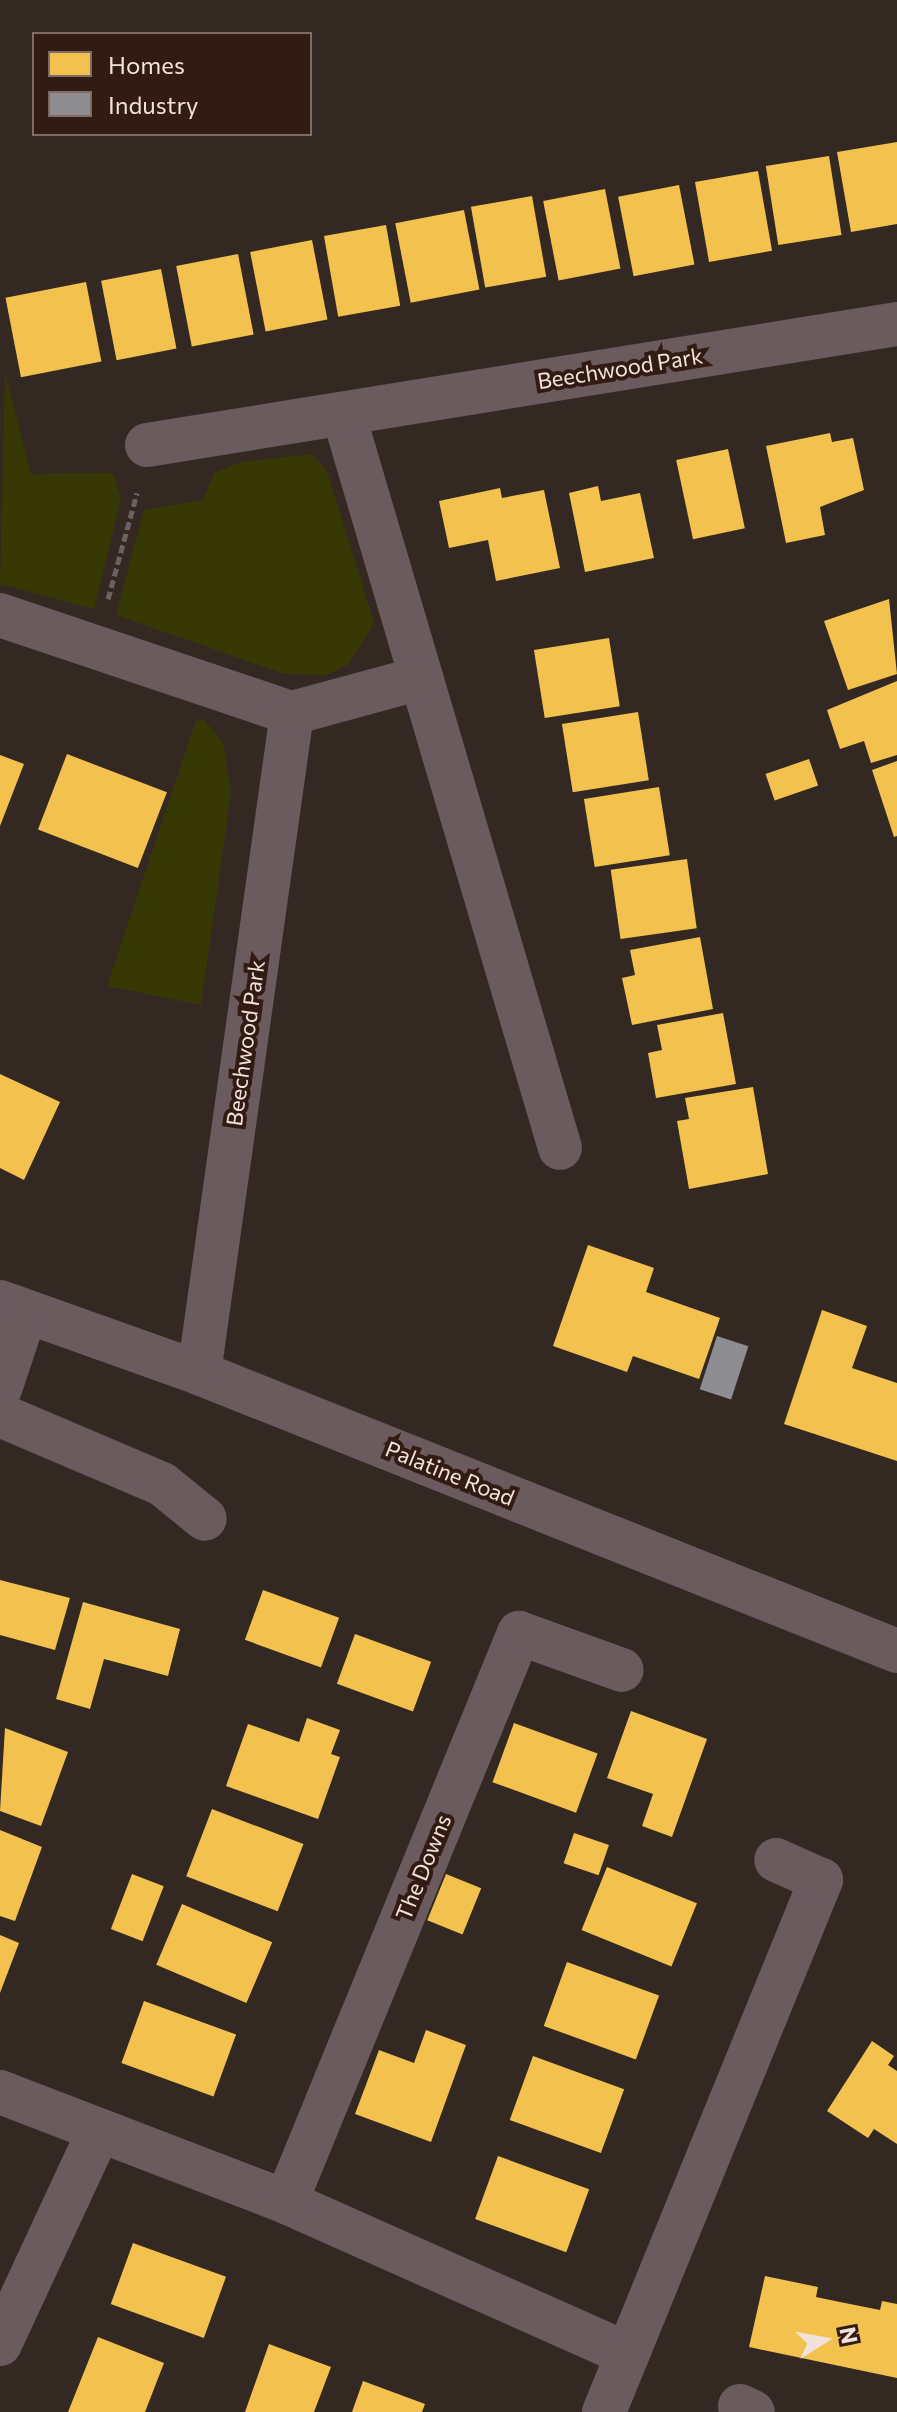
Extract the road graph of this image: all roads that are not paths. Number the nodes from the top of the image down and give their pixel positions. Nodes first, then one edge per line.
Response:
1 (897, 324) edge
2 (344, 416) junction
3 (147, 445) road end
4 (0, 615) edge
5 (421, 678) junction
6 (292, 713) junction
7 (560, 1148) dead end
8 (12, 1308) edge
9 (199, 1373) junction
10 (0, 1389) edge
11 (0, 1415) edge
12 (205, 1519) dead end
13 (897, 1651) edge
14 (622, 1670) dead end
15 (776, 1860) dead end
16 (0, 2092) edge
17 (98, 2133) junction
18 (286, 2202) junction
19 (0, 2344) edge
20 (628, 2354) junction
21 (604, 2412) edge

1 - 2 street, Beechwood Park
2 - 3 street, Beechwood Park
2 - 5 street
4 - 6 street
5 - 6 street
5 - 7 street
6 - 9 street, Beechwood Park
8 - 9 street, Palatine Road
8 - 10 street
9 - 13 street, Palatine Road
11 - 12 street
14 - 18 street, The Downs
15 - 20 street
16 - 17 street
17 - 18 street
17 - 19 street
18 - 20 street
20 - 21 street

